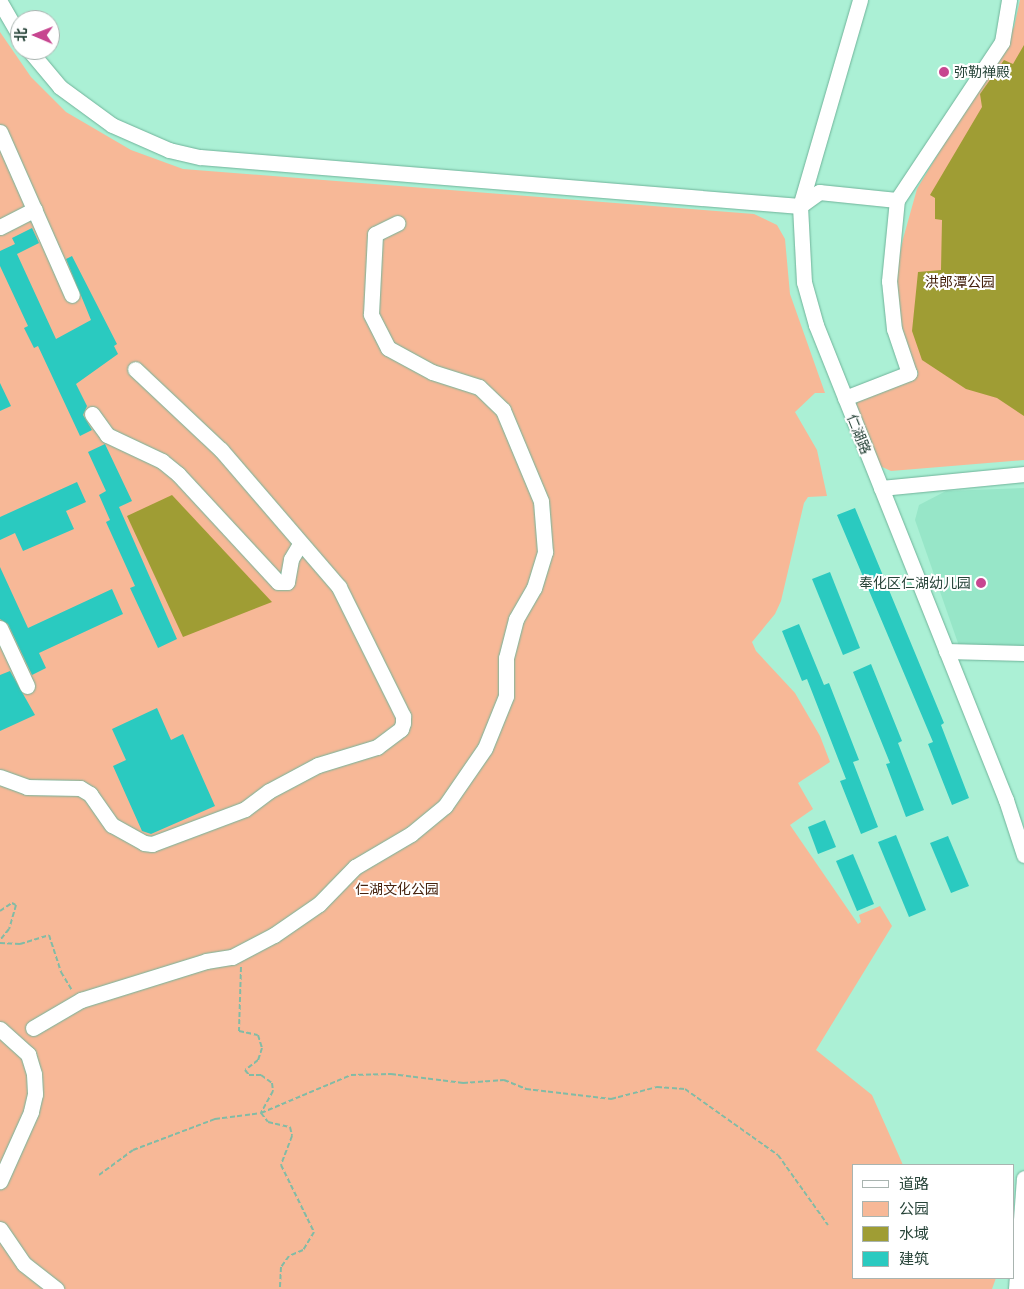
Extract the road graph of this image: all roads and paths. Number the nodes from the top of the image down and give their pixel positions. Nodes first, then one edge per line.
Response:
1 (860, 0) edge
2 (1009, 0) edge
3 (0, 2) edge
4 (10, 19) edge
5 (37, 60) edge
6 (0, 132) edge
7 (897, 200) junction
8 (800, 206) junction
9 (35, 209) junction
10 (398, 223) dead end
11 (0, 227) edge
12 (72, 295) dead end
13 (135, 368) dead end
14 (845, 398) junction
15 (92, 414) dead end
16 (1024, 474) edge
17 (881, 488) junction
18 (300, 544) junction
19 (0, 628) edge
20 (946, 651) junction
21 (1024, 653) edge
22 (27, 686) dead end
23 (0, 777) edge
24 (1024, 855) edge
25 (0, 911) edge
26 (0, 941) edge
27 (237, 955) junction
28 (81, 1000) junction
29 (33, 1028) dead end
30 (0, 1029) edge
31 (261, 1113) junction
32 (99, 1175) dead end
33 (1024, 1178) edge
34 (0, 1181) edge
35 (828, 1225) dead end
36 (0, 1229) edge
37 (56, 1289) edge
38 (280, 1289) edge
39 (1016, 1289) edge

1 - 8 street, 仁湖路
2 - 7 street
3 - 4 street
5 - 8 street
6 - 9 street
7 - 8 street
7 - 14 street
8 - 14 street, 仁湖路
9 - 11 street
9 - 12 street
10 - 27 street
13 - 18 street
14 - 17 street, 仁湖路
15 - 18 street
16 - 17 street
17 - 20 street, 仁湖路
18 - 23 street
19 - 22 street
20 - 21 street
20 - 24 street, 仁湖路
25 - 26 path
26 - 28 path
27 - 28 street
27 - 31 path
28 - 29 street
30 - 34 street
31 - 32 path
31 - 35 path
31 - 38 path
33 - 39 street
36 - 37 street

